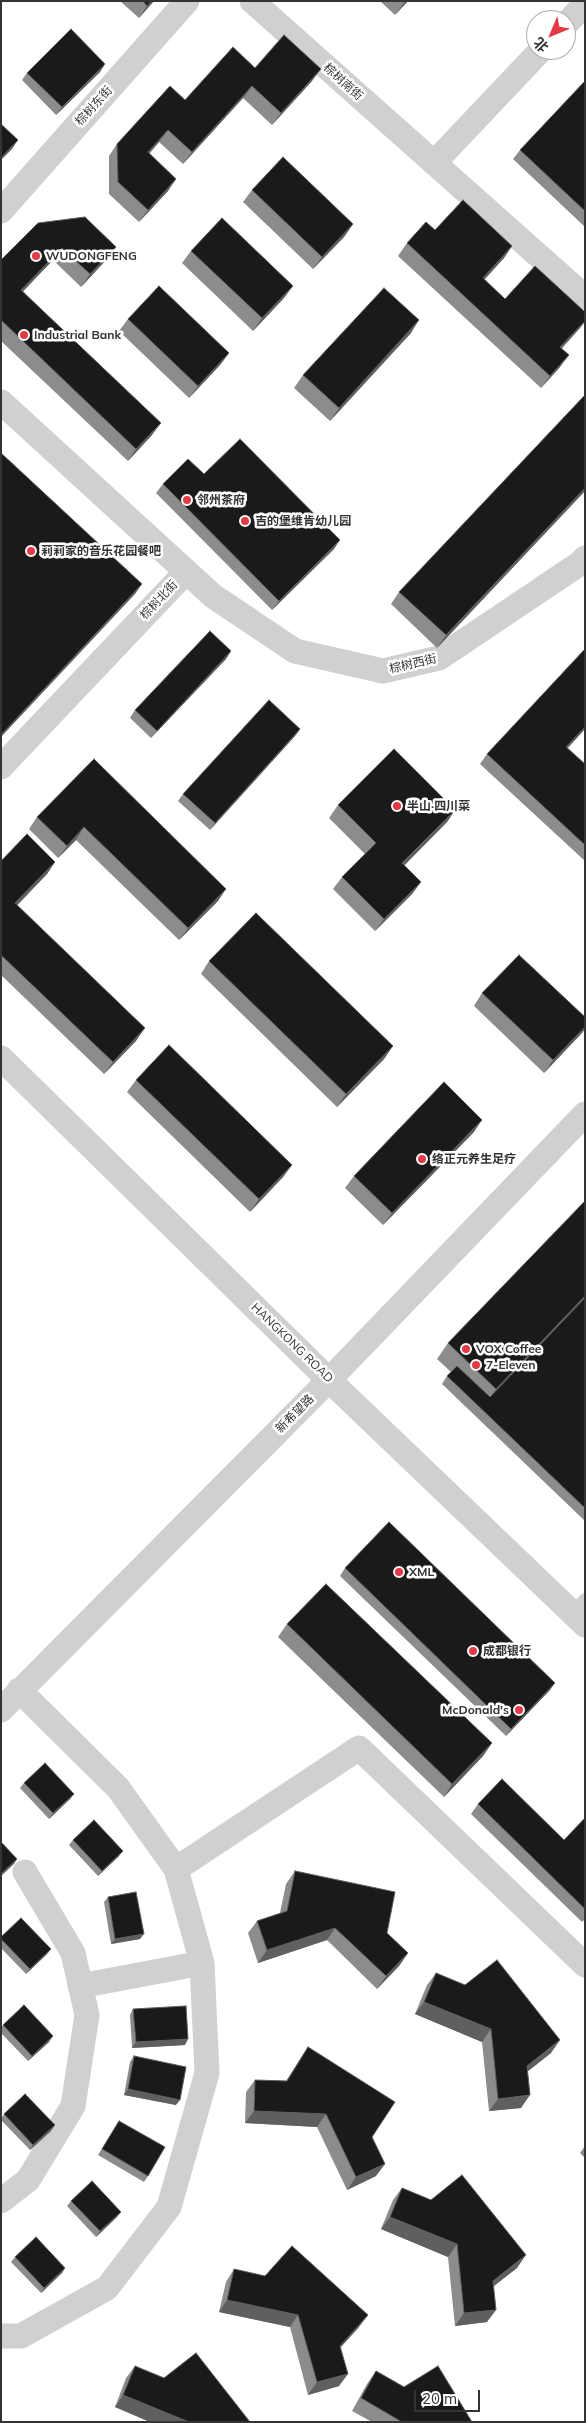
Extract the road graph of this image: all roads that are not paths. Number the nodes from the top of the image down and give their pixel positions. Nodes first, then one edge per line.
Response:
1 (187, 1) edge
2 (252, 1) edge
3 (585, 4) edge
4 (576, 13) edge
5 (532, 60) edge
6 (434, 163) junction
7 (1, 211) edge
8 (585, 297) edge
9 (1, 402) edge
10 (583, 563) edge
11 (186, 572) junction
12 (1, 767) edge
13 (1, 1058) edge
14 (585, 1114) edge
15 (329, 1380) junction
16 (580, 1612) edge
17 (19, 1690) junction
18 (1, 1710) edge
19 (176, 1869) junction
20 (25, 1872) dead end
21 (202, 1963) junction
22 (585, 1965) edge
23 (80, 1986) junction
24 (1, 2201) edge
25 (1, 2336) edge

1 - 7 street, 棕树东街
2 - 6 street, 棕树南街
3 - 4 street
5 - 6 street
6 - 8 street, 棕树南街
9 - 11 street, 棕树北街
10 - 11 street, 棕树西街
11 - 12 street, 棕树北街
13 - 15 street, HANGKONG ROAD
14 - 15 street, 新希望路
15 - 16 street, HANGKONG ROAD
15 - 17 street, 新希望路
17 - 18 street, 新希望路
17 - 19 street
19 - 21 street
19 - 22 street
20 - 23 street
21 - 23 street
21 - 25 street
23 - 24 street

